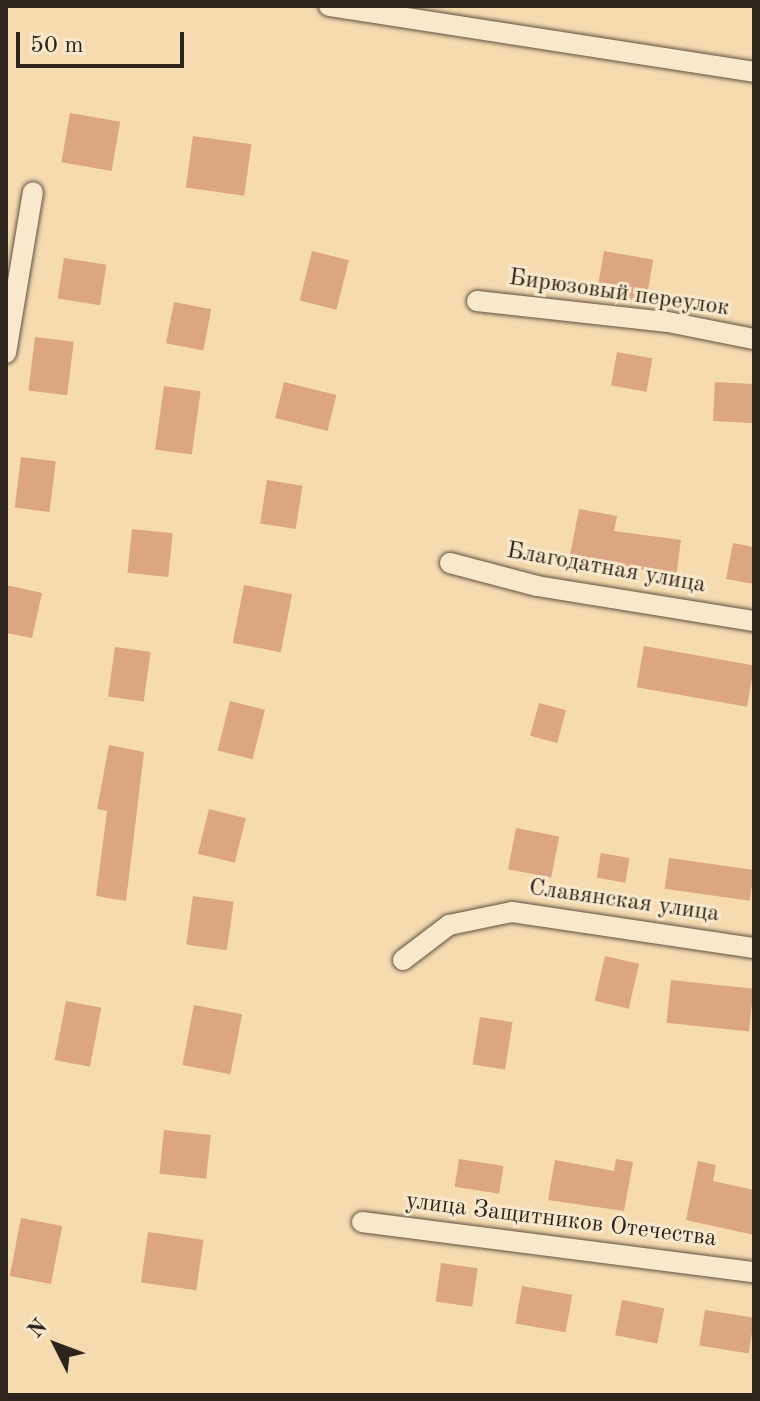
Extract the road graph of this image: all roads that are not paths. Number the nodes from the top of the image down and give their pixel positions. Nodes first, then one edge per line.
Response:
1 (329, 6) edge
2 (754, 72) edge
3 (33, 192) dead end
4 (477, 301) dead end
5 (754, 339) edge
6 (6, 353) edge
7 (450, 563) dead end
8 (754, 621) edge
9 (754, 948) edge
10 (403, 960) dead end
11 (362, 1222) dead end
12 (754, 1272) edge

1 - 2 street
3 - 6 street
4 - 5 street, Бирюзовый переулок
7 - 8 street, Благодатная улица
9 - 10 street, Славянская улица
11 - 12 street, улица Защитников Отечества

